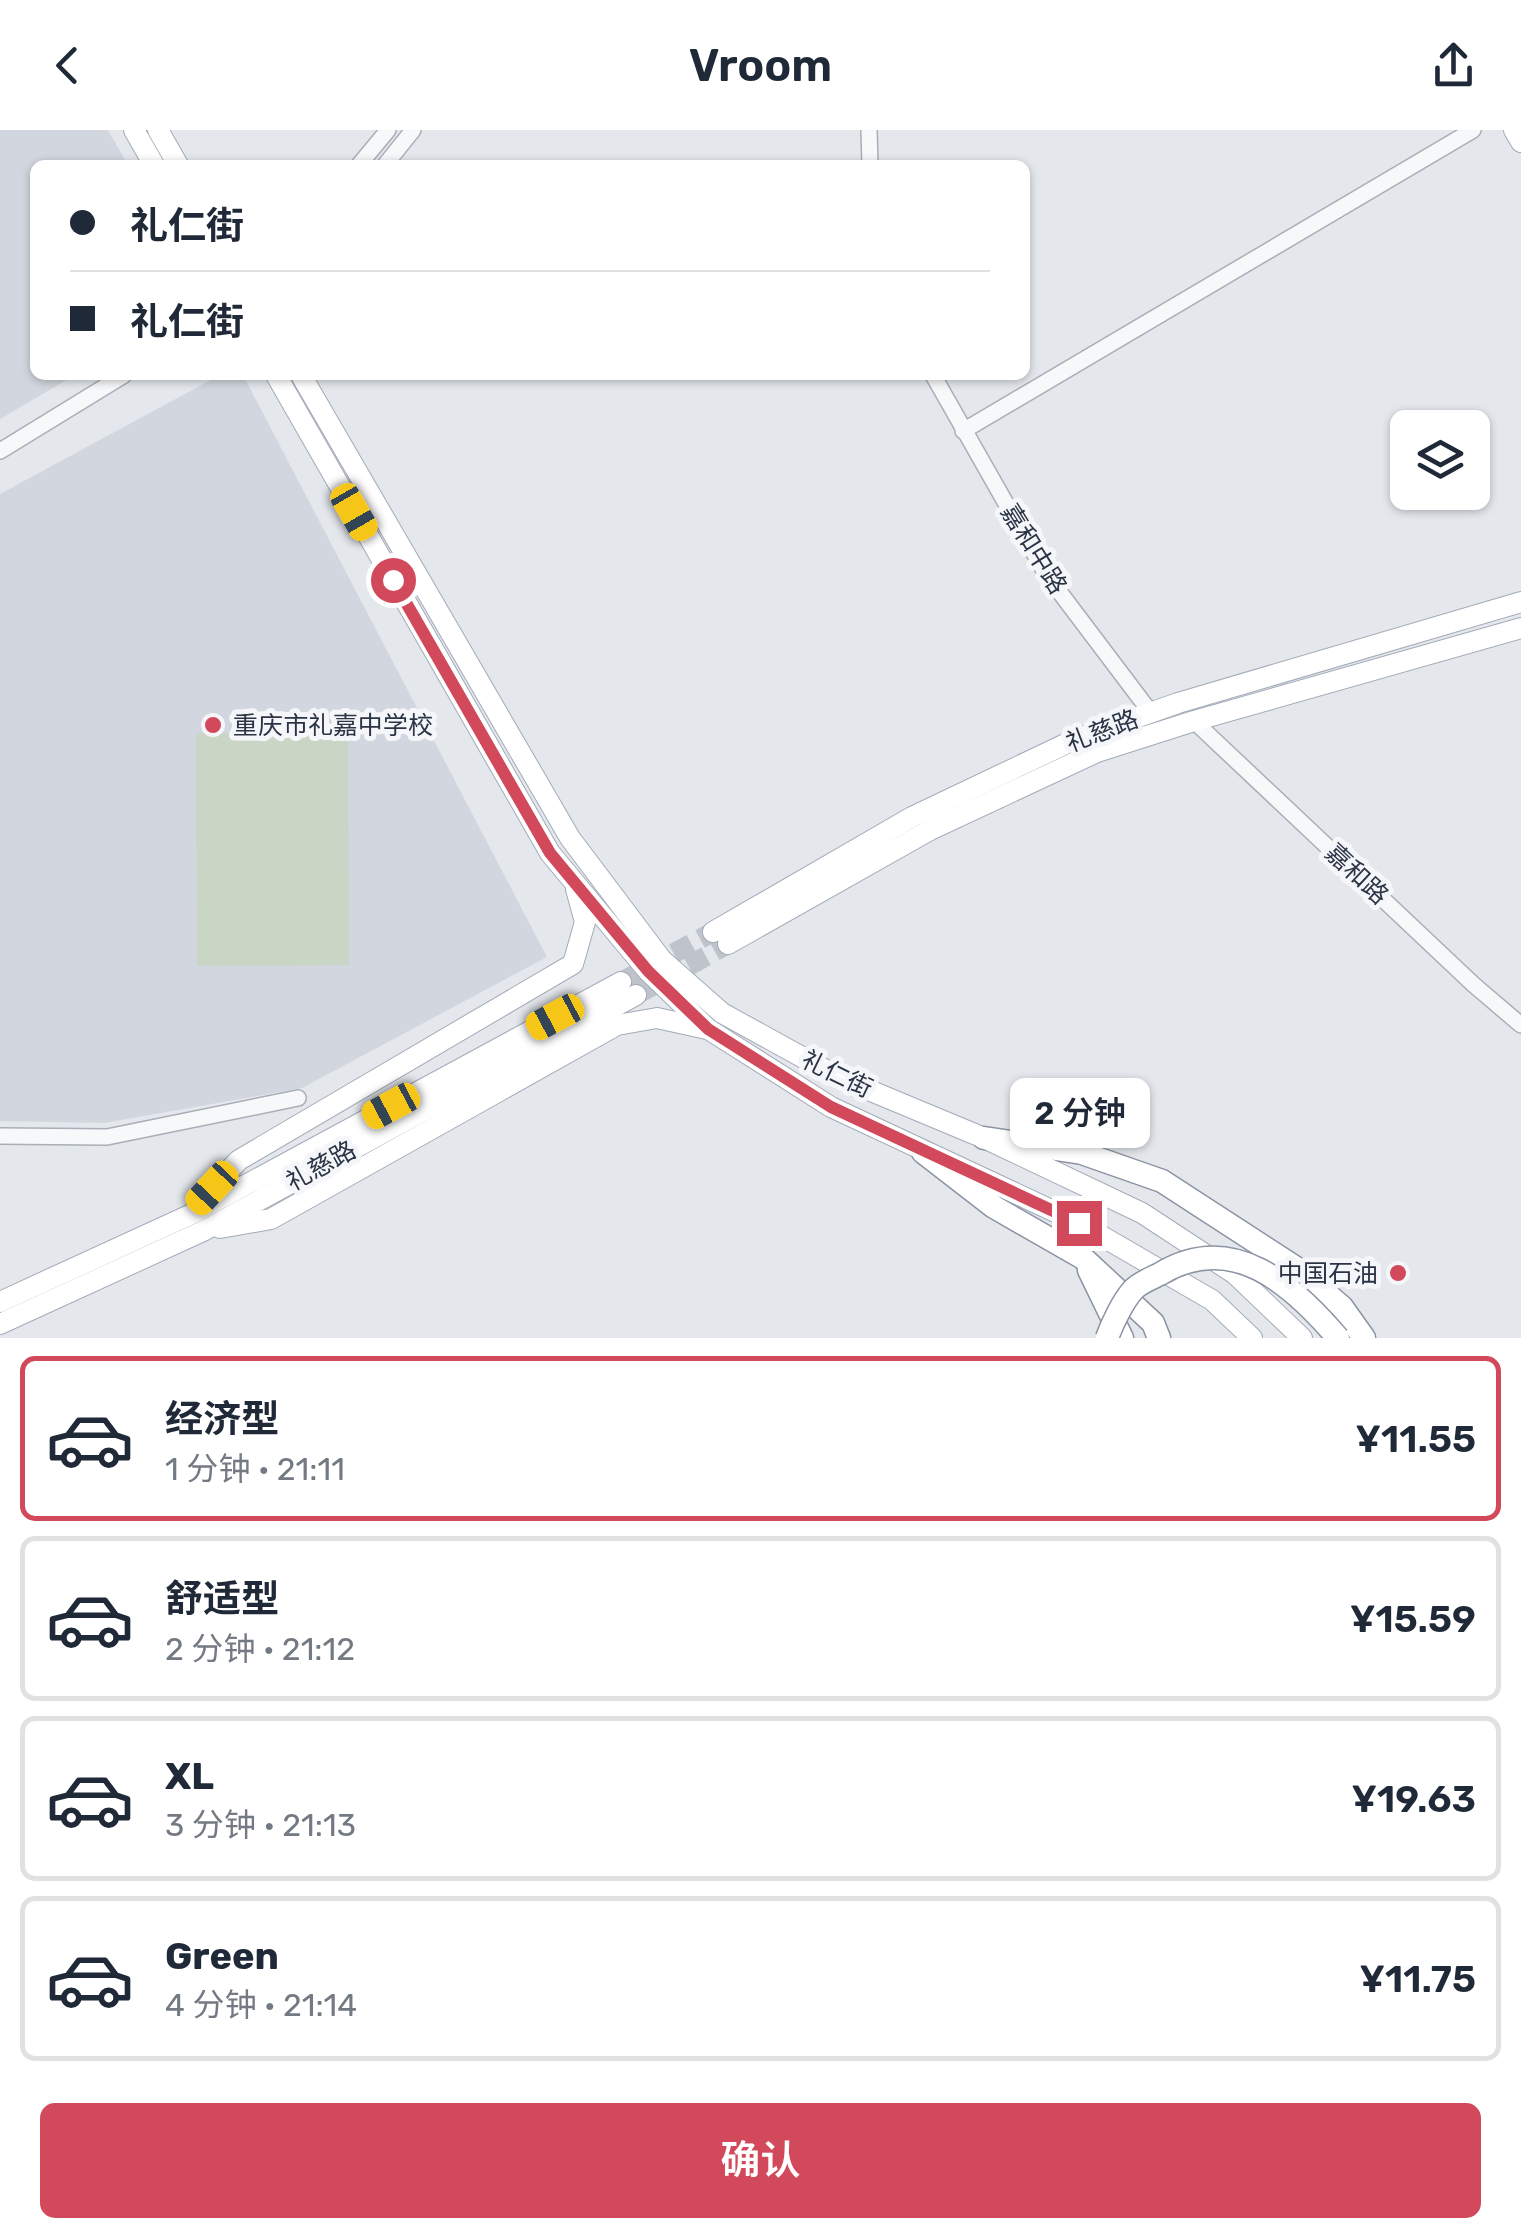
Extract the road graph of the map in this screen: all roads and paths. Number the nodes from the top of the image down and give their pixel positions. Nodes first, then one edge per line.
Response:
1 (134, 130) edge
2 (158, 130) edge
3 (388, 130) edge
4 (413, 130) edge
5 (869, 130) edge
6 (1473, 130) edge
7 (1514, 130) edge
8 (1521, 142) edge
9 (151, 160) edge
10 (175, 160) edge
11 (363, 160) edge
12 (389, 160) edge
13 (870, 160) edge
14 (116, 380) edge
15 (279, 380) edge
16 (304, 380) edge
17 (937, 380) edge
18 (963, 431) junction
19 (0, 451) edge
20 (1521, 602) edge
21 (1521, 628) edge
22 (1151, 713) junction
23 (1194, 720) junction
24 (574, 882) junction
25 (1521, 1025) edge
26 (708, 1029) junction
27 (298, 1098) dead end
28 (0, 1136) edge
29 (984, 1138) junction
30 (923, 1152) junction
31 (184, 1218) junction
32 (203, 1231) junction
33 (1083, 1258) junction
34 (0, 1302) edge
35 (0, 1324) edge
36 (1107, 1338) edge
37 (1122, 1338) edge
38 (1159, 1338) edge
39 (1252, 1338) edge
40 (1302, 1338) edge
41 (1338, 1338) edge
42 (1364, 1338) edge

1 - 9 main road
2 - 10 main road
3 - 11 street
4 - 12 street
5 - 13 street
6 - 18 street
7 - 8 main road
14 - 19 street
15 - 24 main road, 礼仁街
16 - 29 main road, 礼仁街
17 - 18 street, 嘉和中路
18 - 22 street, 嘉和中路
20 - 22 main road, 礼慈路
21 - 23 main road, 礼慈路
22 - 23 main road, 礼慈路
23 - 25 street, 嘉和路
24 - 26 main road, 礼仁街
24 - 31 main road
26 - 30 main road, 礼仁街
26 - 32 main road
27 - 28 street
29 - 40 main road, 礼仁街
29 - 42 highway
30 - 33 highway
30 - 39 main road, 礼仁街
31 - 32 main road, 礼慈路
31 - 34 main road, 礼慈路
32 - 35 main road, 礼慈路
33 - 37 highway
33 - 38 highway
36 - 41 highway, bridge

